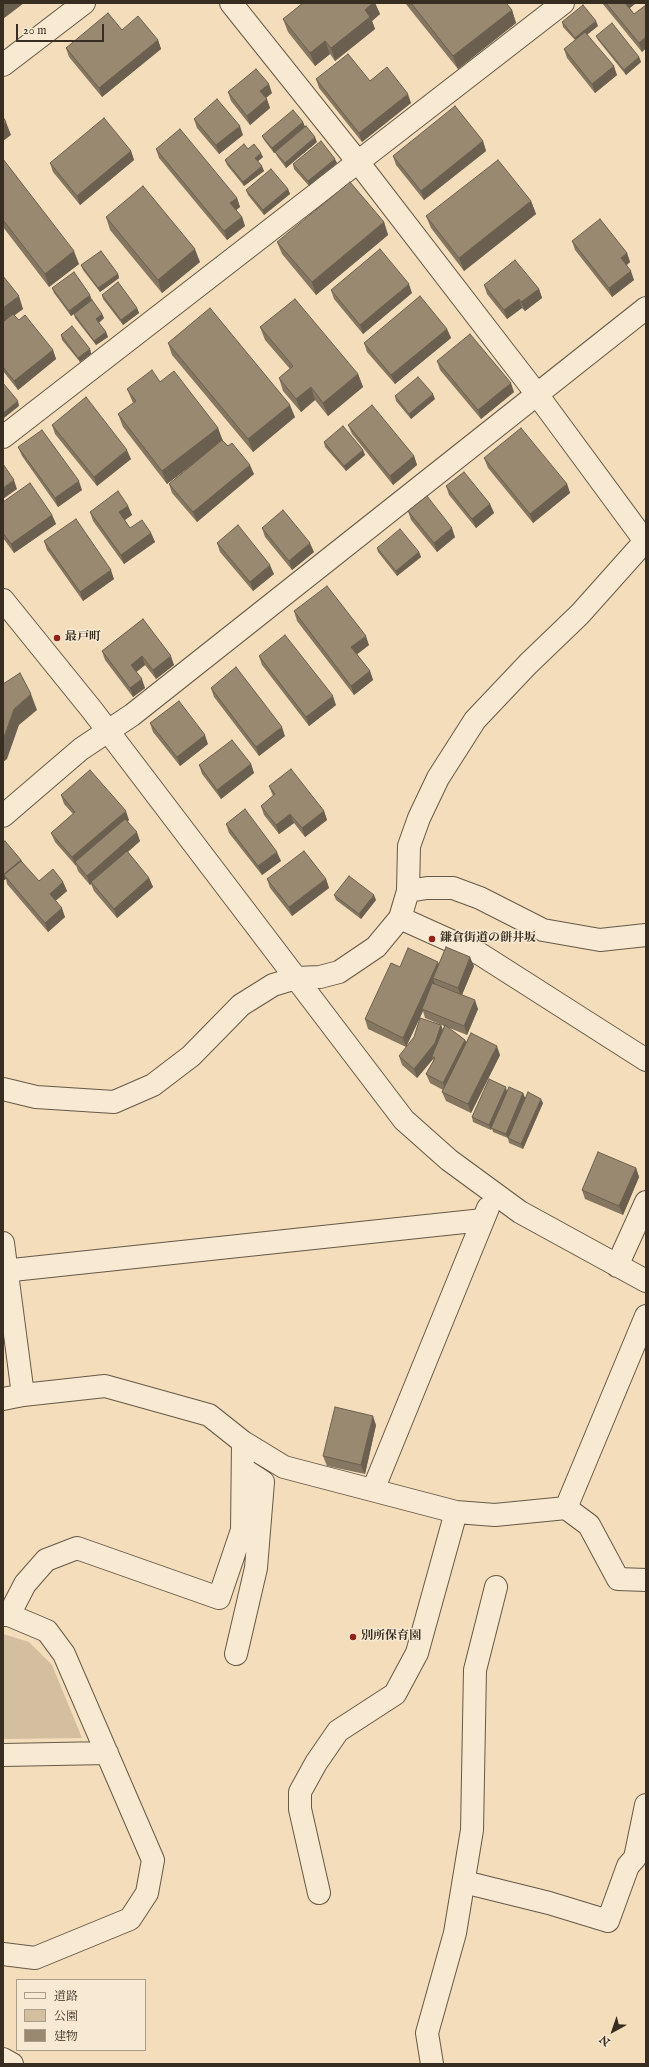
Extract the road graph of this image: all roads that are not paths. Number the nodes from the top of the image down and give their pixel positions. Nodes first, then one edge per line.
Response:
1 (84, 3) edge
2 (231, 3) edge
3 (563, 3) edge
4 (3, 65) edge
5 (358, 162) junction
6 (646, 308) edge
7 (536, 393) junction
8 (3, 436) edge
9 (646, 541) edge
10 (3, 600) edge
11 (108, 732) junction
12 (3, 816) edge
13 (408, 891) junction
14 (400, 918) junction
15 (646, 935) edge
16 (296, 978) junction
17 (646, 1060) edge
18 (3, 1089) edge
19 (494, 1192) junction
20 (646, 1202) edge
21 (483, 1220) junction
22 (3, 1243) edge
23 (617, 1266) junction
24 (4, 1271) edge
25 (646, 1281) edge
26 (646, 1316) edge
27 (13, 1397) edge
28 (244, 1442) junction
29 (243, 1469) junction
30 (373, 1490) junction
31 (566, 1508) junction
32 (456, 1512) junction
33 (646, 1580) edge
34 (496, 1586) dead end
35 (6, 1615) edge
36 (236, 1654) dead end
37 (107, 1753) junction
38 (3, 1755) edge
39 (646, 1805) edge
40 (464, 1882) junction
41 (319, 1893) dead end
42 (3, 1954) edge
43 (3, 2059) edge
44 (12, 2064) edge
45 (432, 2064) edge

1 - 4 street
2 - 5 street
3 - 5 street
5 - 7 street
5 - 8 street
6 - 7 street
7 - 9 street
7 - 11 street
9 - 13 street
10 - 11 street
11 - 12 street
11 - 16 street
13 - 14 street
13 - 15 street
14 - 16 street
14 - 17 street
16 - 18 street
16 - 19 street
19 - 21 street
19 - 23 street
20 - 23 street
21 - 24 street
21 - 30 street
22 - 24 street
23 - 25 street
24 - 27 street
26 - 31 street
27 - 28 street
28 - 29 street
28 - 30 street
29 - 35 street
29 - 36 street
30 - 32 street
31 - 32 street
31 - 33 street
32 - 41 street
34 - 40 street
35 - 37 street
37 - 38 street
37 - 42 street
39 - 40 street
40 - 45 street
43 - 44 street

